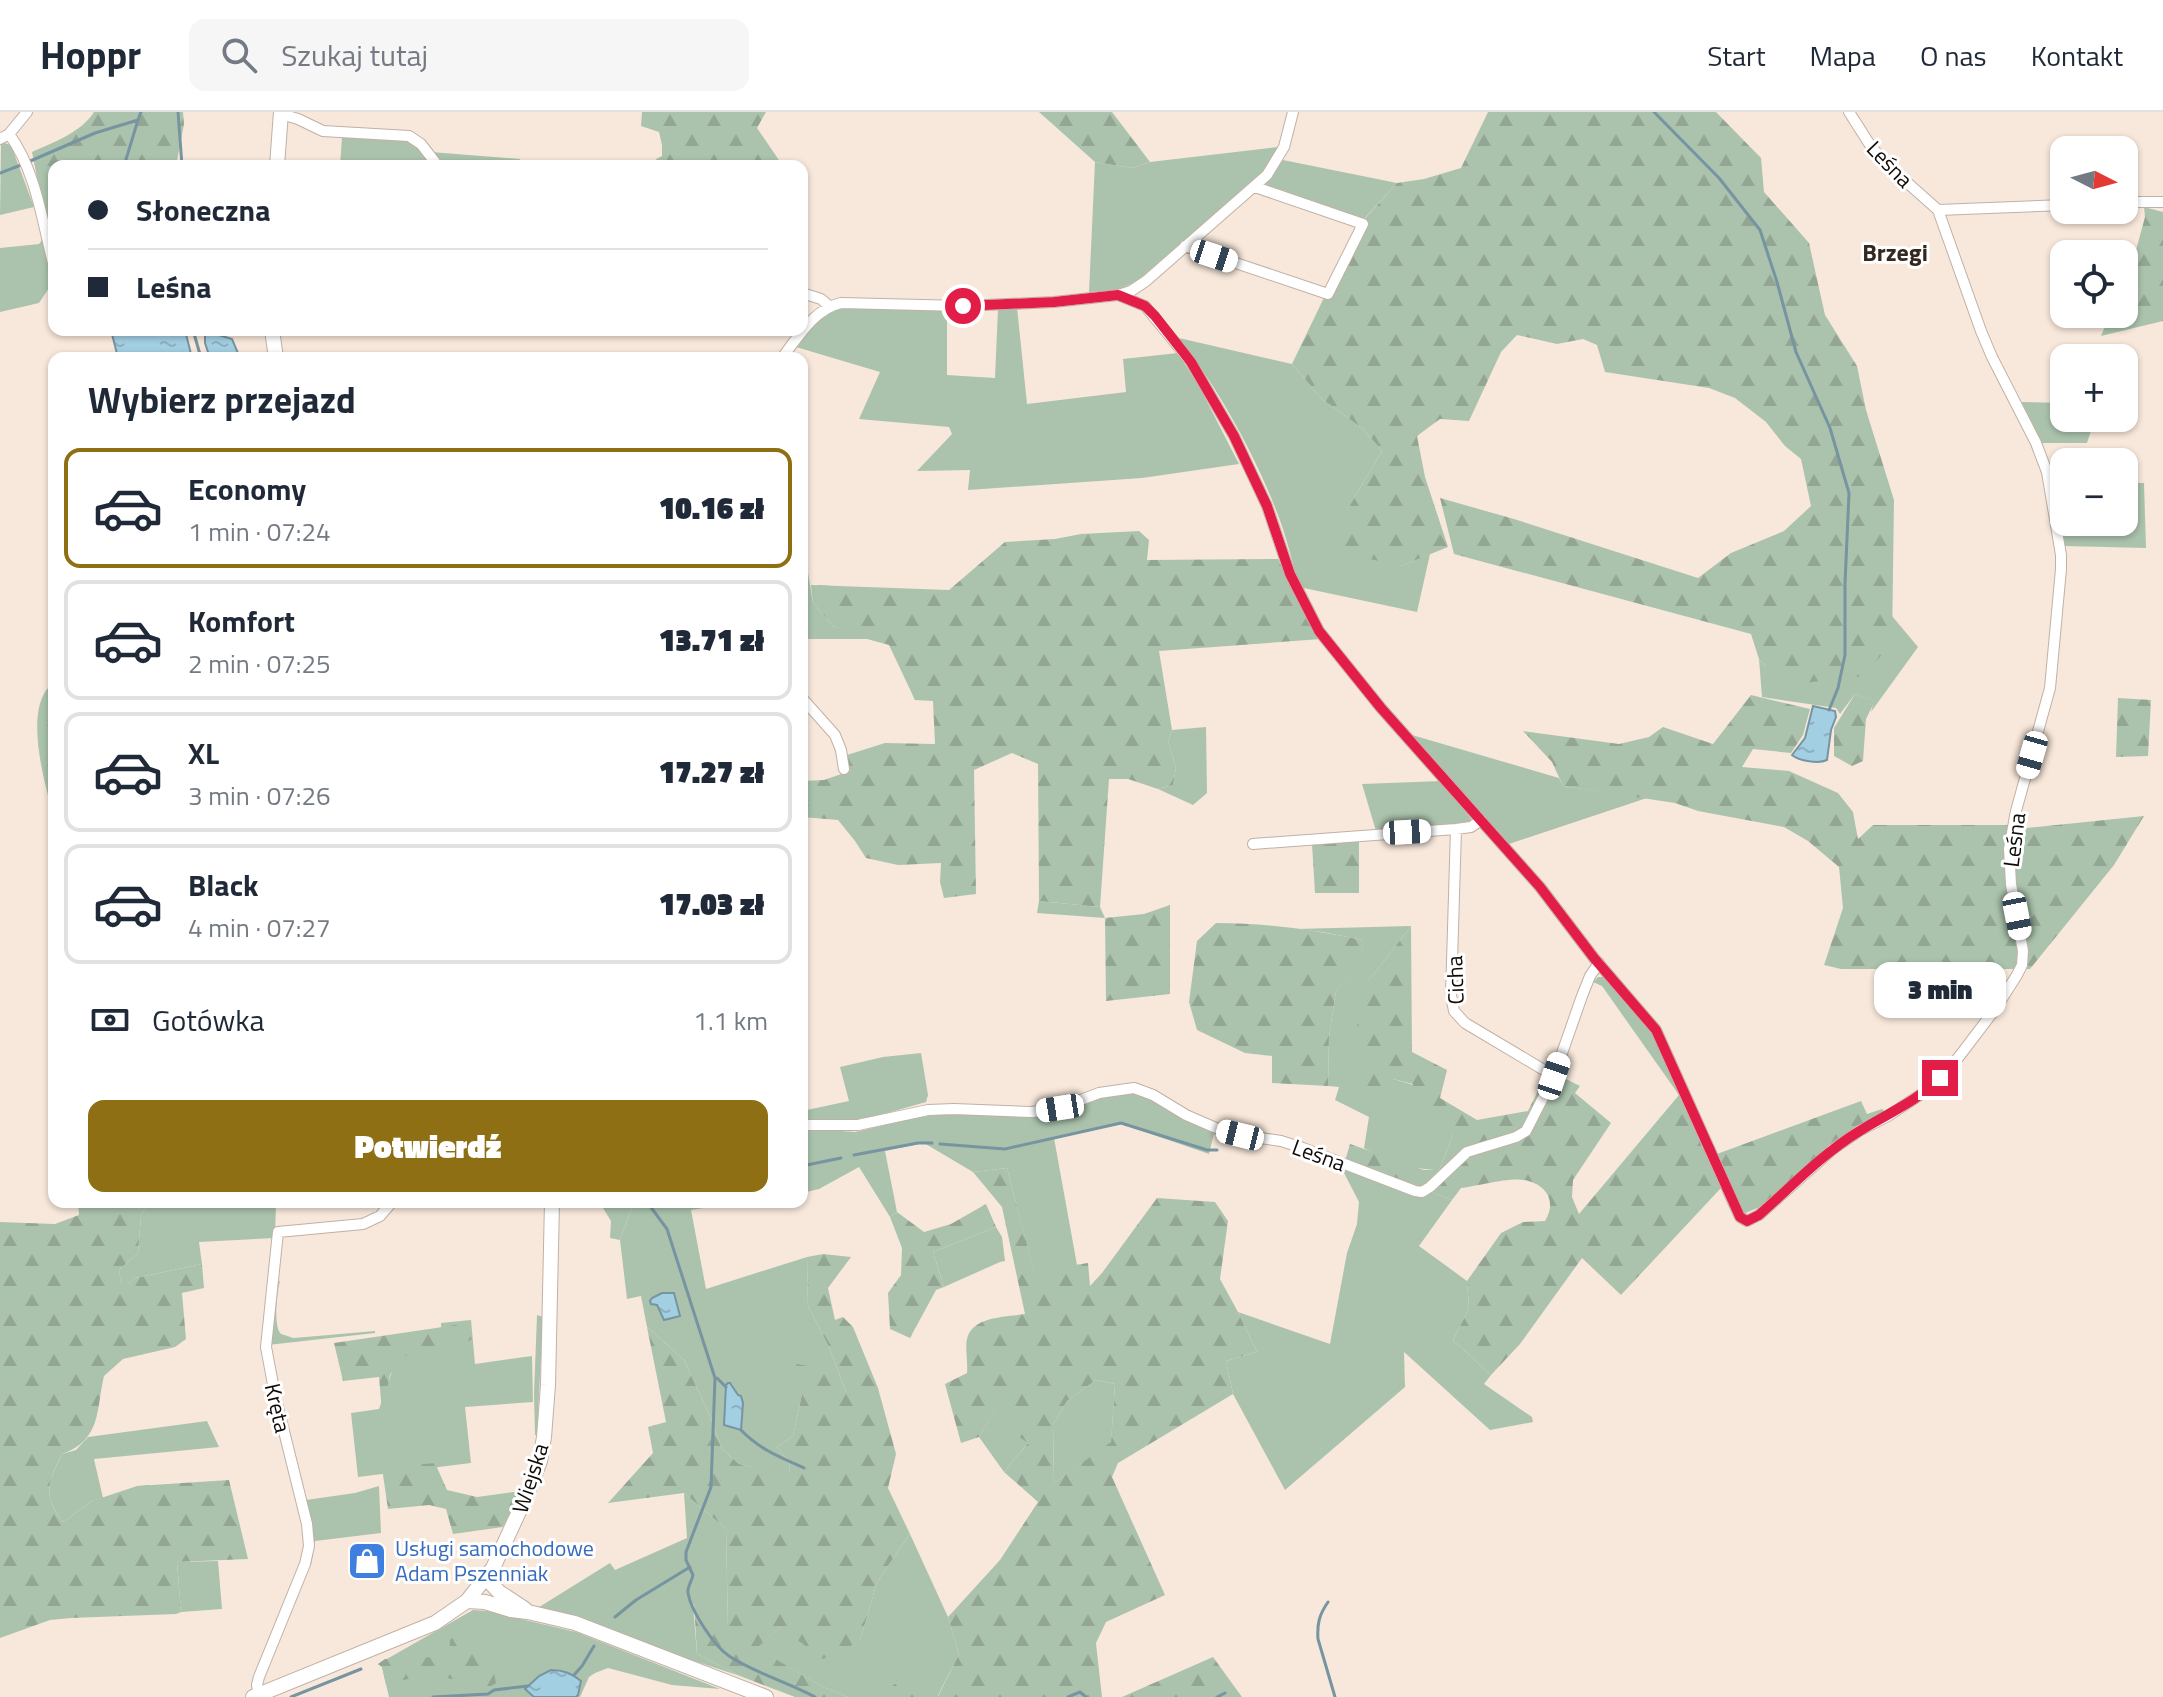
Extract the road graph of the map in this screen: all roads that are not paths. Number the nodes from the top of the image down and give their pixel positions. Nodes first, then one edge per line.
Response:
1 (27, 112) edge
2 (1293, 112) edge
3 (1849, 112) edge
4 (281, 113) edge
5 (4, 136) edge
6 (277, 160) edge
7 (433, 160) edge
8 (1255, 187) junction
9 (2138, 202) edge
10 (2163, 202) edge
11 (2050, 206) edge
12 (1938, 210) junction
13 (48, 245) edge
14 (1185, 246) junction
15 (1144, 283) junction
16 (808, 295) edge
17 (1118, 295) junction
18 (829, 306) junction
19 (1145, 306) junction
20 (808, 325) edge
21 (799, 336) edge
22 (787, 352) edge
23 (808, 705) edge
24 (844, 769) dead end
25 (1481, 820) junction
26 (1456, 829) junction
27 (1253, 844) dead end
28 (1599, 963) junction
29 (1554, 1076) junction
30 (808, 1125) edge
31 (387, 1208) edge
32 (552, 1208) edge
33 (486, 1578) junction
34 (467, 1601) junction
35 (528, 1612) junction
36 (256, 1696) edge
37 (766, 1697) edge

1 - 5 street
2 - 8 street
3 - 12 street, Leśna
4 - 6 street
4 - 7 street
5 - 13 street
8 - 14 street
8 - 14 street
9 - 10 street
11 - 12 street
12 - 28 street, Leśna
14 - 15 street
15 - 17 street
15 - 19 street
16 - 18 street
17 - 18 street
17 - 19 street
18 - 20 street
19 - 25 street
21 - 22 street
23 - 24 street
25 - 26 street
25 - 28 street, Leśna
26 - 27 street
26 - 29 street, Cicha
28 - 29 street
29 - 30 street, Leśna
31 - 36 street, Kręta
32 - 33 street, Wiejska
33 - 34 street, Wiejska
33 - 35 street
34 - 35 street
34 - 36 street, Wiejska
35 - 37 street

